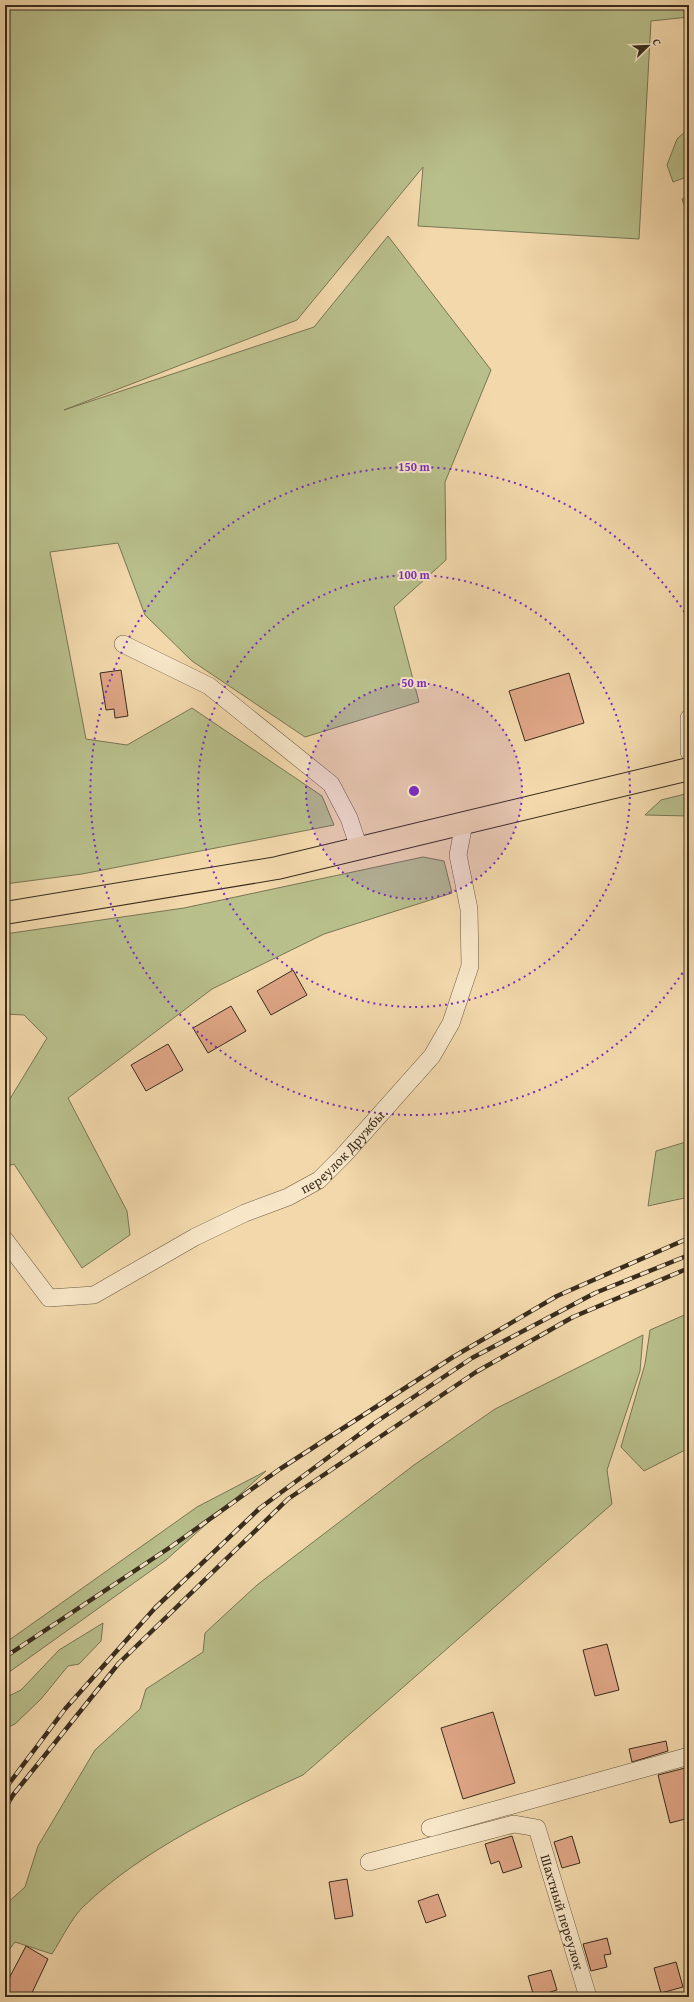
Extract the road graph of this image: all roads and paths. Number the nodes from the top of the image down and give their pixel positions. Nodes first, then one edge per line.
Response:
1 (122, 644) dead end
2 (689, 718) edge
3 (689, 752) edge
4 (689, 769) edge
5 (464, 823) junction
6 (359, 848) junction
7 (5, 913) edge
8 (5, 1240) edge
9 (689, 1756) edge
10 (430, 1828) dead end
11 (369, 1862) dead end
12 (588, 1997) edge

1 - 6 street
2 - 3 street
4 - 5 main road
5 - 6 main road
5 - 8 street, переулок Дружбы
6 - 7 main road
9 - 10 street
11 - 12 street, Шахтный переулок

